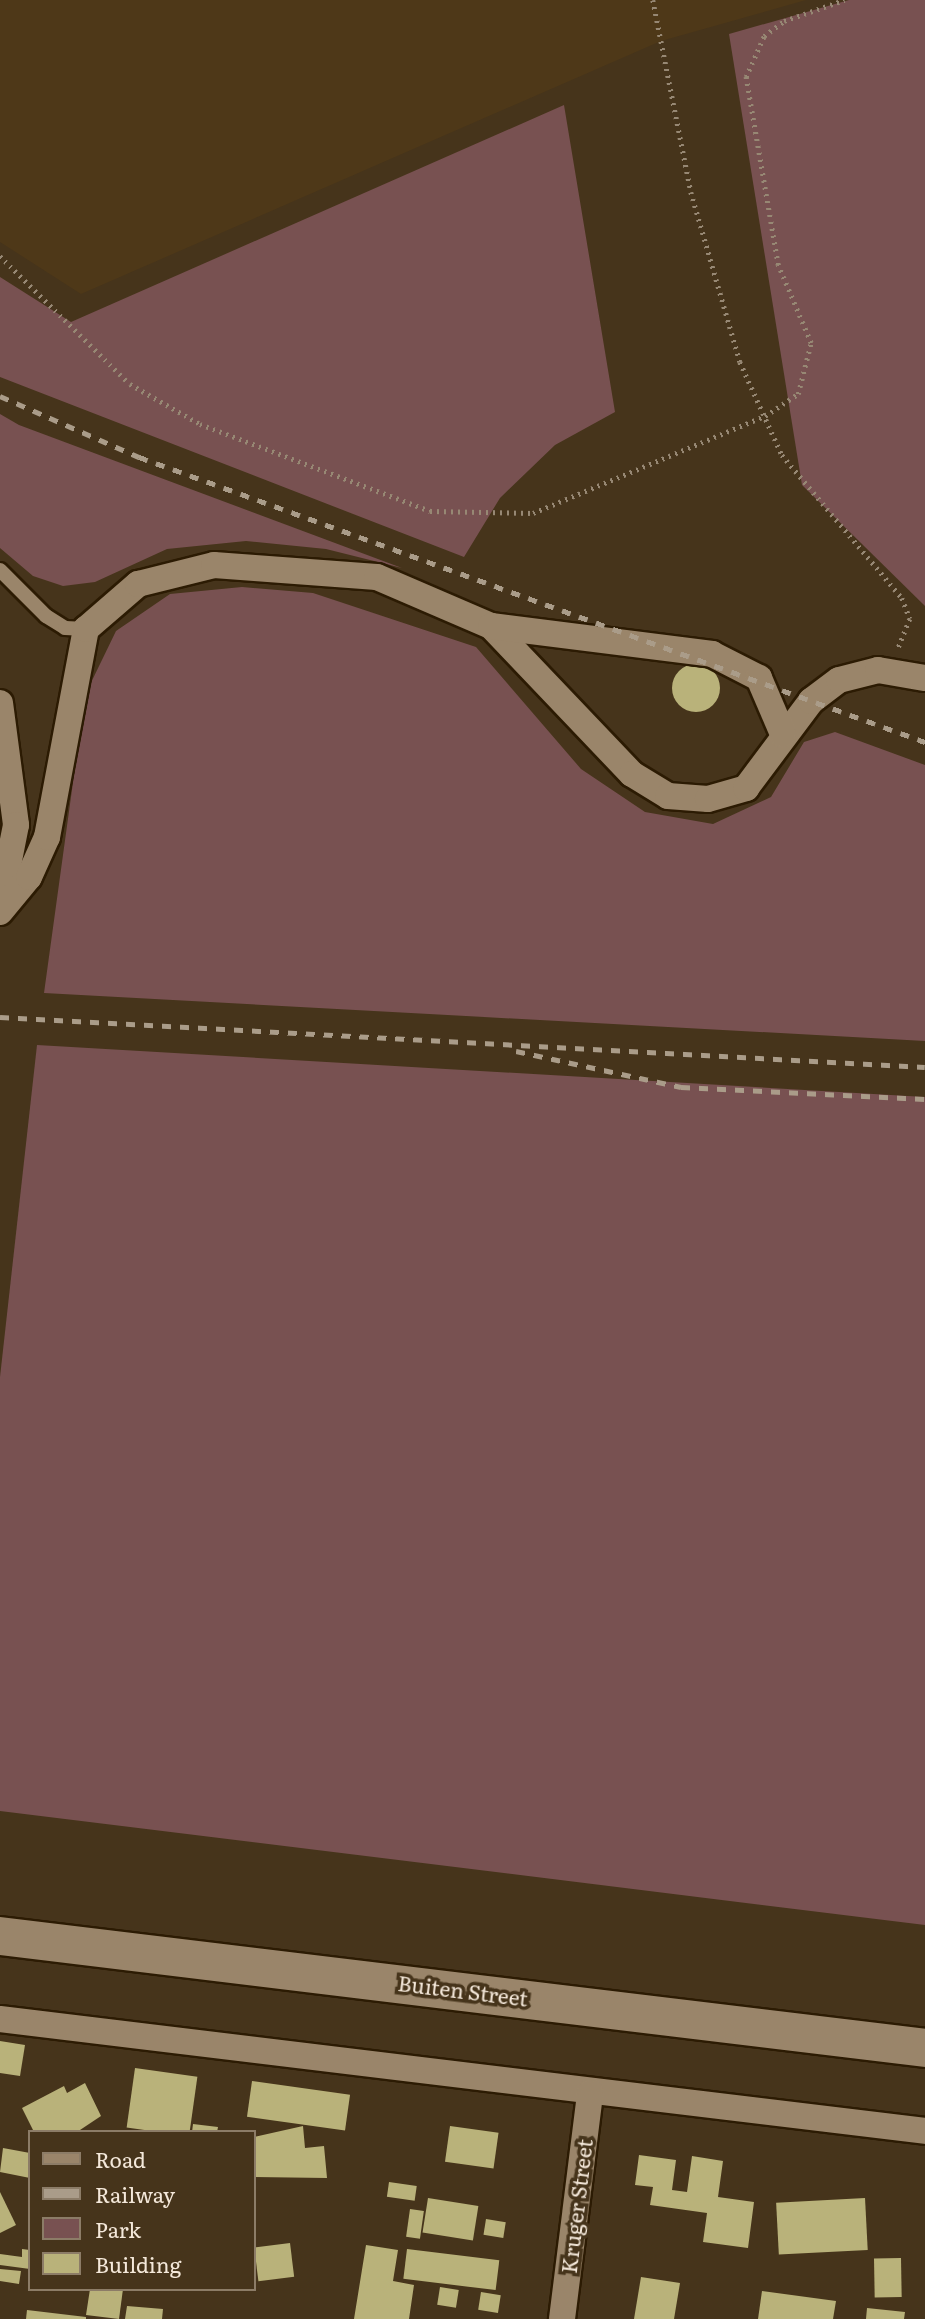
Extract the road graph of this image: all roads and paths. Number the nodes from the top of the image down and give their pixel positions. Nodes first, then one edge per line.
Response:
1 (653, 0) edge
2 (844, 0) edge
3 (0, 256) edge
4 (765, 416) junction
5 (0, 570) edge
6 (491, 626) junction
7 (86, 629) junction
8 (878, 670) junction
9 (925, 678) edge
10 (0, 703) edge
11 (783, 734) junction
12 (0, 906) edge
13 (0, 912) edge
14 (0, 1936) edge
15 (0, 2020) edge
16 (925, 2048) edge
17 (590, 2092) junction
18 (925, 2131) edge
19 (562, 2319) edge

1 - 4 path
2 - 4 path
3 - 4 path
4 - 8 path
5 - 7 lane
6 - 7 street
6 - 11 street
6 - 11 street
7 - 13 street
8 - 9 street
8 - 11 street
10 - 12 street
14 - 16 street, Buiten Street
15 - 17 street
17 - 18 street
17 - 19 street, Kruger Street

